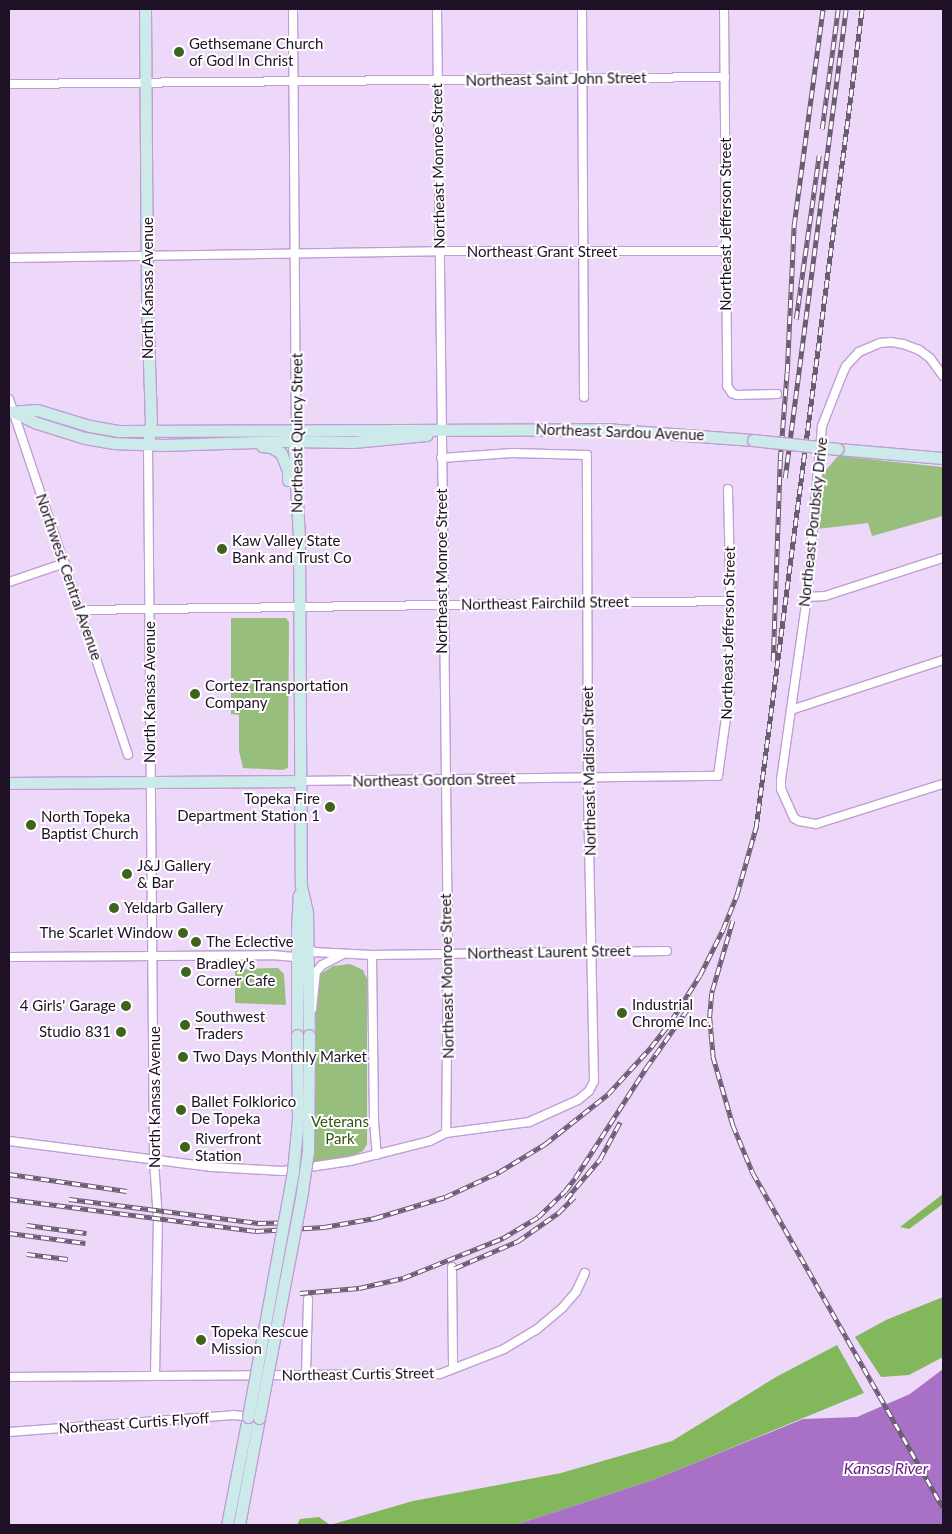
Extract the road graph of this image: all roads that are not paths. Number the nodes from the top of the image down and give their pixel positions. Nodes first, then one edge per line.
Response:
1 (145, 9) edge
2 (293, 9) edge
3 (437, 9) edge
4 (582, 9) edge
5 (724, 9) edge
6 (725, 78) junction
7 (582, 79) junction
8 (437, 80) junction
9 (293, 82) junction
10 (147, 83) junction
11 (9, 84) edge
12 (439, 251) junction
13 (726, 251) junction
14 (583, 253) junction
15 (296, 254) junction
16 (148, 256) junction
17 (9, 258) edge
18 (943, 376) edge
19 (777, 394) dead end
20 (584, 397) dead end
21 (9, 399) edge
22 (11, 412) edge
23 (150, 431) junction
24 (441, 431) junction
25 (296, 436) junction
26 (148, 444) junction
27 (225, 444) junction
28 (943, 456) edge
29 (441, 458) junction
30 (728, 489) dead end
31 (298, 522) junction
32 (943, 558) edge
33 (65, 563) junction
34 (9, 582) edge
35 (807, 596) junction
36 (730, 600) junction
37 (587, 603) junction
38 (443, 604) junction
39 (299, 606) junction
40 (150, 608) junction
41 (80, 610) junction
42 (943, 660) edge
43 (791, 710) junction
44 (128, 755) dead end
45 (718, 776) joint
46 (589, 778) junction
47 (444, 779) junction
48 (151, 781) junction
49 (300, 781) junction
50 (9, 783) edge
51 (943, 784) edge
52 (301, 886) junction
53 (307, 947) junction
54 (667, 951) dead end
55 (591, 952) junction
56 (448, 954) junction
57 (342, 955) junction
58 (372, 955) junction
59 (154, 956) junction
60 (9, 958) edge
61 (297, 958) junction
62 (305, 1033) junction
63 (446, 1133) junction
64 (9, 1141) edge
65 (377, 1155) junction
66 (154, 1161) junction
67 (452, 1267) dead end
68 (585, 1273) dead end
69 (308, 1299) dead end
70 (453, 1367) junction
71 (155, 1376) junction
72 (306, 1376) junction
73 (9, 1377) edge
74 (253, 1417) junction
75 (9, 1432) edge
76 (227, 1525) edge
77 (239, 1525) edge

1 - 10 main road, North Kansas Avenue
2 - 9 street, Northeast Quincy Street
3 - 8 street, Northeast Monroe Street
4 - 7 street
5 - 6 street, Northeast Jefferson Street
6 - 7 street, Northeast Saint John Street
6 - 13 street, Northeast Jefferson Street
7 - 8 street, Northeast Saint John Street
7 - 14 street
8 - 9 street, Northeast Saint John Street
8 - 12 street, Northeast Monroe Street
9 - 10 street, Northeast Saint John Street
9 - 15 street, Northeast Quincy Street
10 - 11 street, Northeast Saint John Street
10 - 16 main road, North Kansas Avenue
12 - 14 street, Northeast Grant Street
12 - 15 street, Northeast Grant Street
12 - 24 street, Northeast Monroe Street
13 - 14 street, Northeast Grant Street
13 - 19 street, Northeast Jefferson Street
14 - 20 street
15 - 16 street, Northeast Grant Street
15 - 25 street, Northeast Quincy Street
16 - 17 street, Northeast Grant Street
16 - 23 main road, North Kansas Avenue
18 - 35 street, Northeast Porubsky Drive
21 - 22 street, Northwest Central Avenue
22 - 23 main road
22 - 26 main road
22 - 33 street, Northwest Central Avenue
23 - 25 main road
23 - 26 main road, North Kansas Avenue
24 - 25 main road, Northeast Sardou Avenue
24 - 28 main road, Northeast Sardou Avenue, bridge
24 - 29 street, Northeast Monroe Street
25 - 27 main road
25 - 31 main road, Northeast Quincy Street
26 - 27 main road
26 - 40 street, North Kansas Avenue
27 - 31 main road
29 - 37 street, Northeast Madison Street
29 - 38 street, Northeast Monroe Street
30 - 36 street, Northeast Jefferson Street
31 - 39 main road, Northeast Quincy Street
32 - 35 street
33 - 34 street
33 - 41 street, Northwest Central Avenue
35 - 43 street, Northeast Porubsky Drive
36 - 37 street, Northeast Fairchild Street
36 - 45 street, Northeast Jefferson Street
37 - 38 street, Northeast Fairchild Street
37 - 46 street, Northeast Madison Street
38 - 39 street, Northeast Fairchild Street
38 - 47 street, Northeast Monroe Street
39 - 40 street, Northeast Fairchild Street
39 - 49 main road, Northeast Quincy Street
40 - 41 street, Northeast Fairchild Street
40 - 48 street, North Kansas Avenue
41 - 44 street, Northwest Central Avenue
42 - 43 street
43 - 51 street, Northeast Porubsky Drive
45 - 46 street, Northeast Gordon Street
46 - 47 street, Northeast Gordon Street
46 - 55 street, Northeast Madison Street
47 - 49 street, Northeast Gordon Street
47 - 56 street, Northeast Monroe Street
48 - 49 main road, Northeast Gordon Street
48 - 50 main road, Northeast Gordon Street
48 - 59 street, North Kansas Avenue
49 - 52 main road, Northeast Quincy Street
52 - 53 main road, Northeast Quincy Street
52 - 61 main road, Northeast Quincy Street
53 - 57 street, Northeast Laurent Street
53 - 62 main road, Northeast Quincy Street
54 - 55 street, Northeast Laurent Street
55 - 56 street, Northeast Laurent Street
55 - 63 street, Northeast Madison Street
56 - 58 street, Northeast Laurent Street
56 - 63 street, Northeast Monroe Street
57 - 58 street, Northeast Laurent Street
57 - 62 street, Northeast Laurent Street
58 - 65 street
59 - 60 street
59 - 61 street
59 - 66 street, North Kansas Avenue
61 - 62 main road, Northeast Quincy Street
62 - 74 main road, bridge
63 - 65 street
64 - 66 street
65 - 66 street
66 - 71 street, North Kansas Avenue
67 - 70 street
68 - 70 street, Northeast Curtis Street
69 - 72 street
70 - 72 street, Northeast Curtis Street
71 - 72 street, Northeast Curtis Street
71 - 73 street, Northeast Curtis Street
74 - 75 street, Northeast Curtis Flyoff
74 - 76 main road
74 - 77 main road

